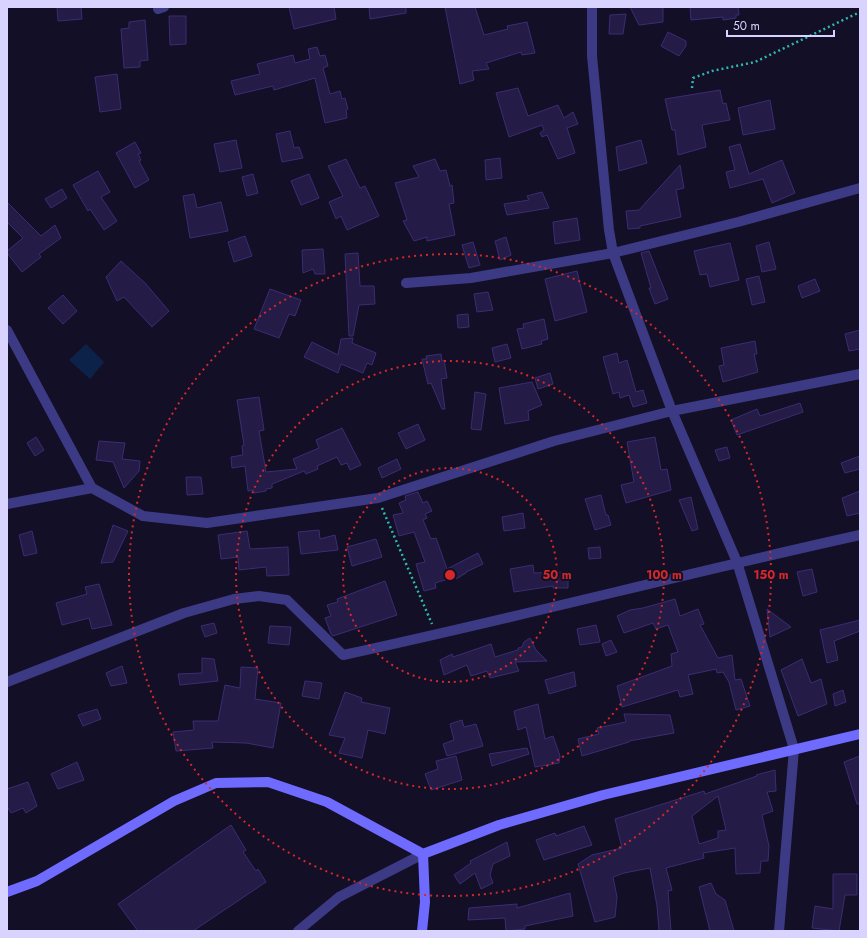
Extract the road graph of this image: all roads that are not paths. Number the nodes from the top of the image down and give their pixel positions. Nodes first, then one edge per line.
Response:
1 (592, 7) edge
2 (860, 188) edge
3 (613, 253) junction
4 (406, 283) dead end
5 (7, 330) edge
6 (860, 374) edge
7 (672, 411) junction
8 (92, 488) junction
9 (7, 504) edge
10 (860, 535) edge
11 (738, 562) junction
12 (7, 682) edge
13 (860, 734) edge
14 (794, 749) junction
15 (423, 854) junction
16 (7, 892) edge
17 (298, 931) edge
18 (422, 931) edge
19 (779, 931) edge

1 - 3 street
2 - 3 street
3 - 4 street
3 - 7 street
5 - 8 street
6 - 7 street
7 - 8 street
7 - 11 street
8 - 9 street
10 - 11 street
11 - 12 street
11 - 14 street
13 - 14 street
14 - 15 street
14 - 19 street
15 - 16 street
15 - 17 street
15 - 18 street

